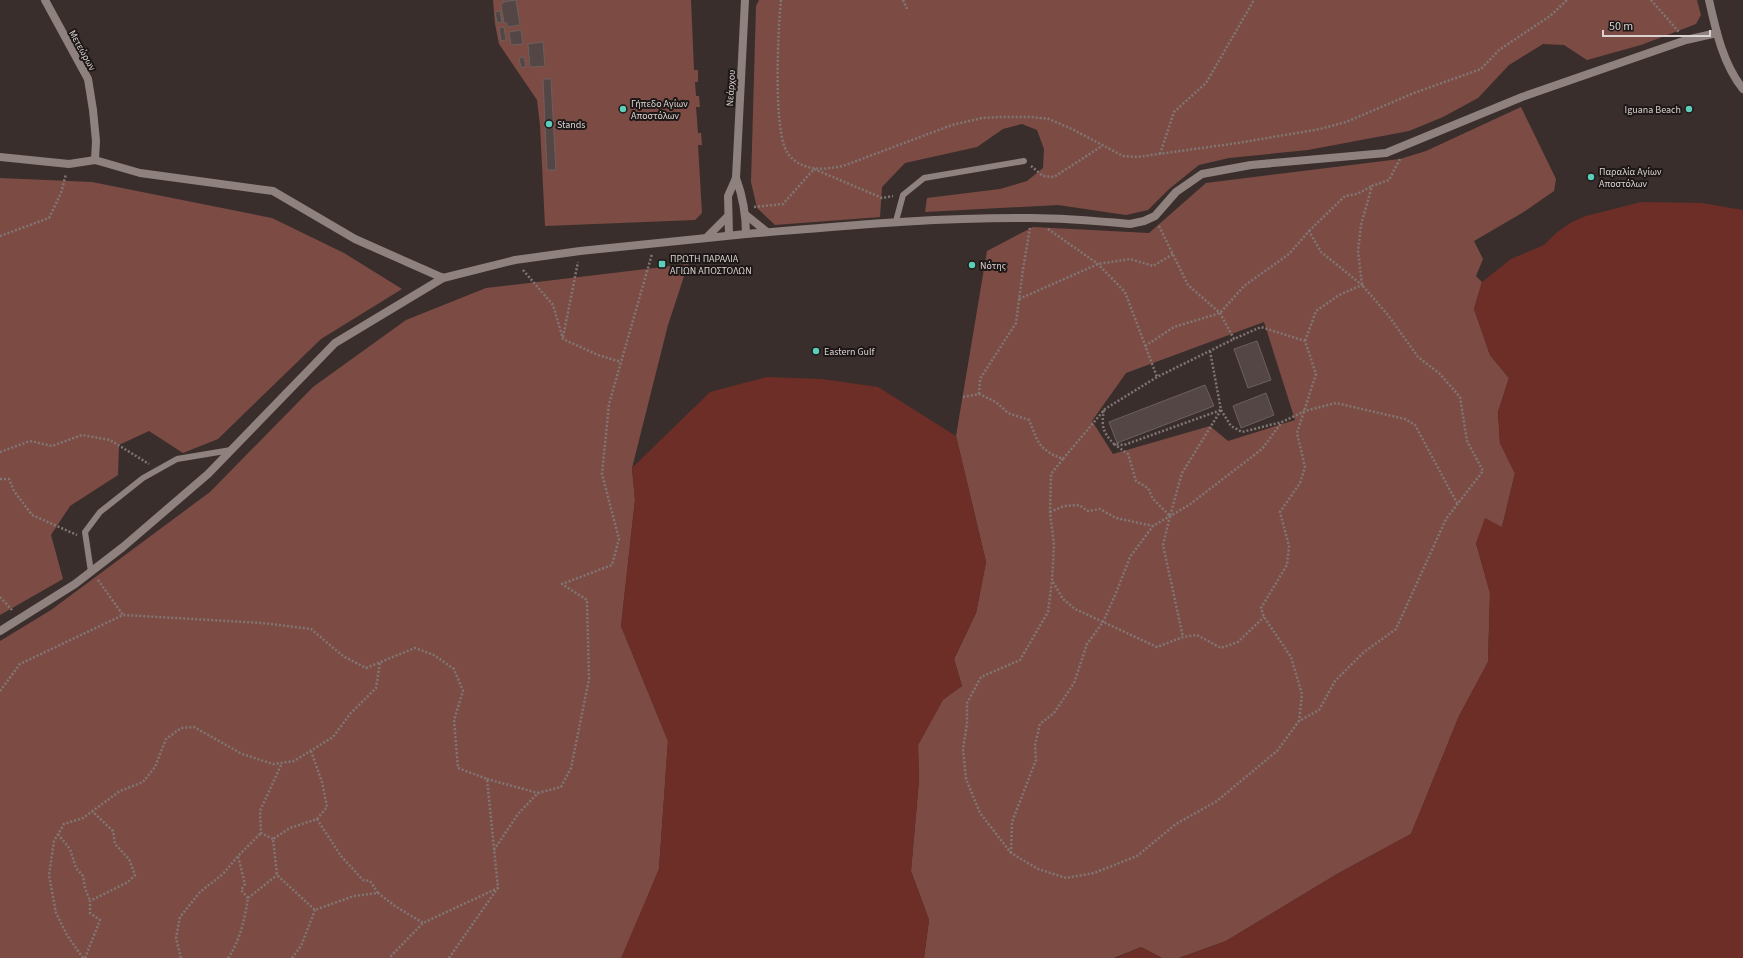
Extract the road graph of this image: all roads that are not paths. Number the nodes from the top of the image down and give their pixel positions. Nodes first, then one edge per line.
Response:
1 (45, 0) edge
2 (745, 0) edge
3 (1709, 0) edge
4 (1717, 33) junction
5 (1743, 90) edge
6 (0, 157) edge
7 (95, 160) junction
8 (1024, 160) road end
9 (736, 178) junction
10 (746, 212) junction
11 (728, 216) junction
12 (896, 221) junction
13 (767, 232) junction
14 (746, 234) junction
15 (729, 235) junction
16 (707, 237) junction
17 (443, 278) junction
18 (231, 450) junction
19 (91, 572) junction
20 (0, 632) edge

1 - 7 street, Μετεώρων
2 - 9 street, Νεάρχου
3 - 4 street
4 - 5 street
4 - 12 street
6 - 7 street
7 - 17 street
8 - 12 lane
9 - 10 street, Νεάρχου
9 - 11 street, Νεάρχου
10 - 13 street
10 - 14 street, Νεάρχου
11 - 15 street, Νεάρχου
11 - 16 street
12 - 13 street
13 - 14 street
14 - 15 street
15 - 16 street
16 - 17 street
17 - 18 street
18 - 19 street
18 - 19 lane
19 - 20 street

